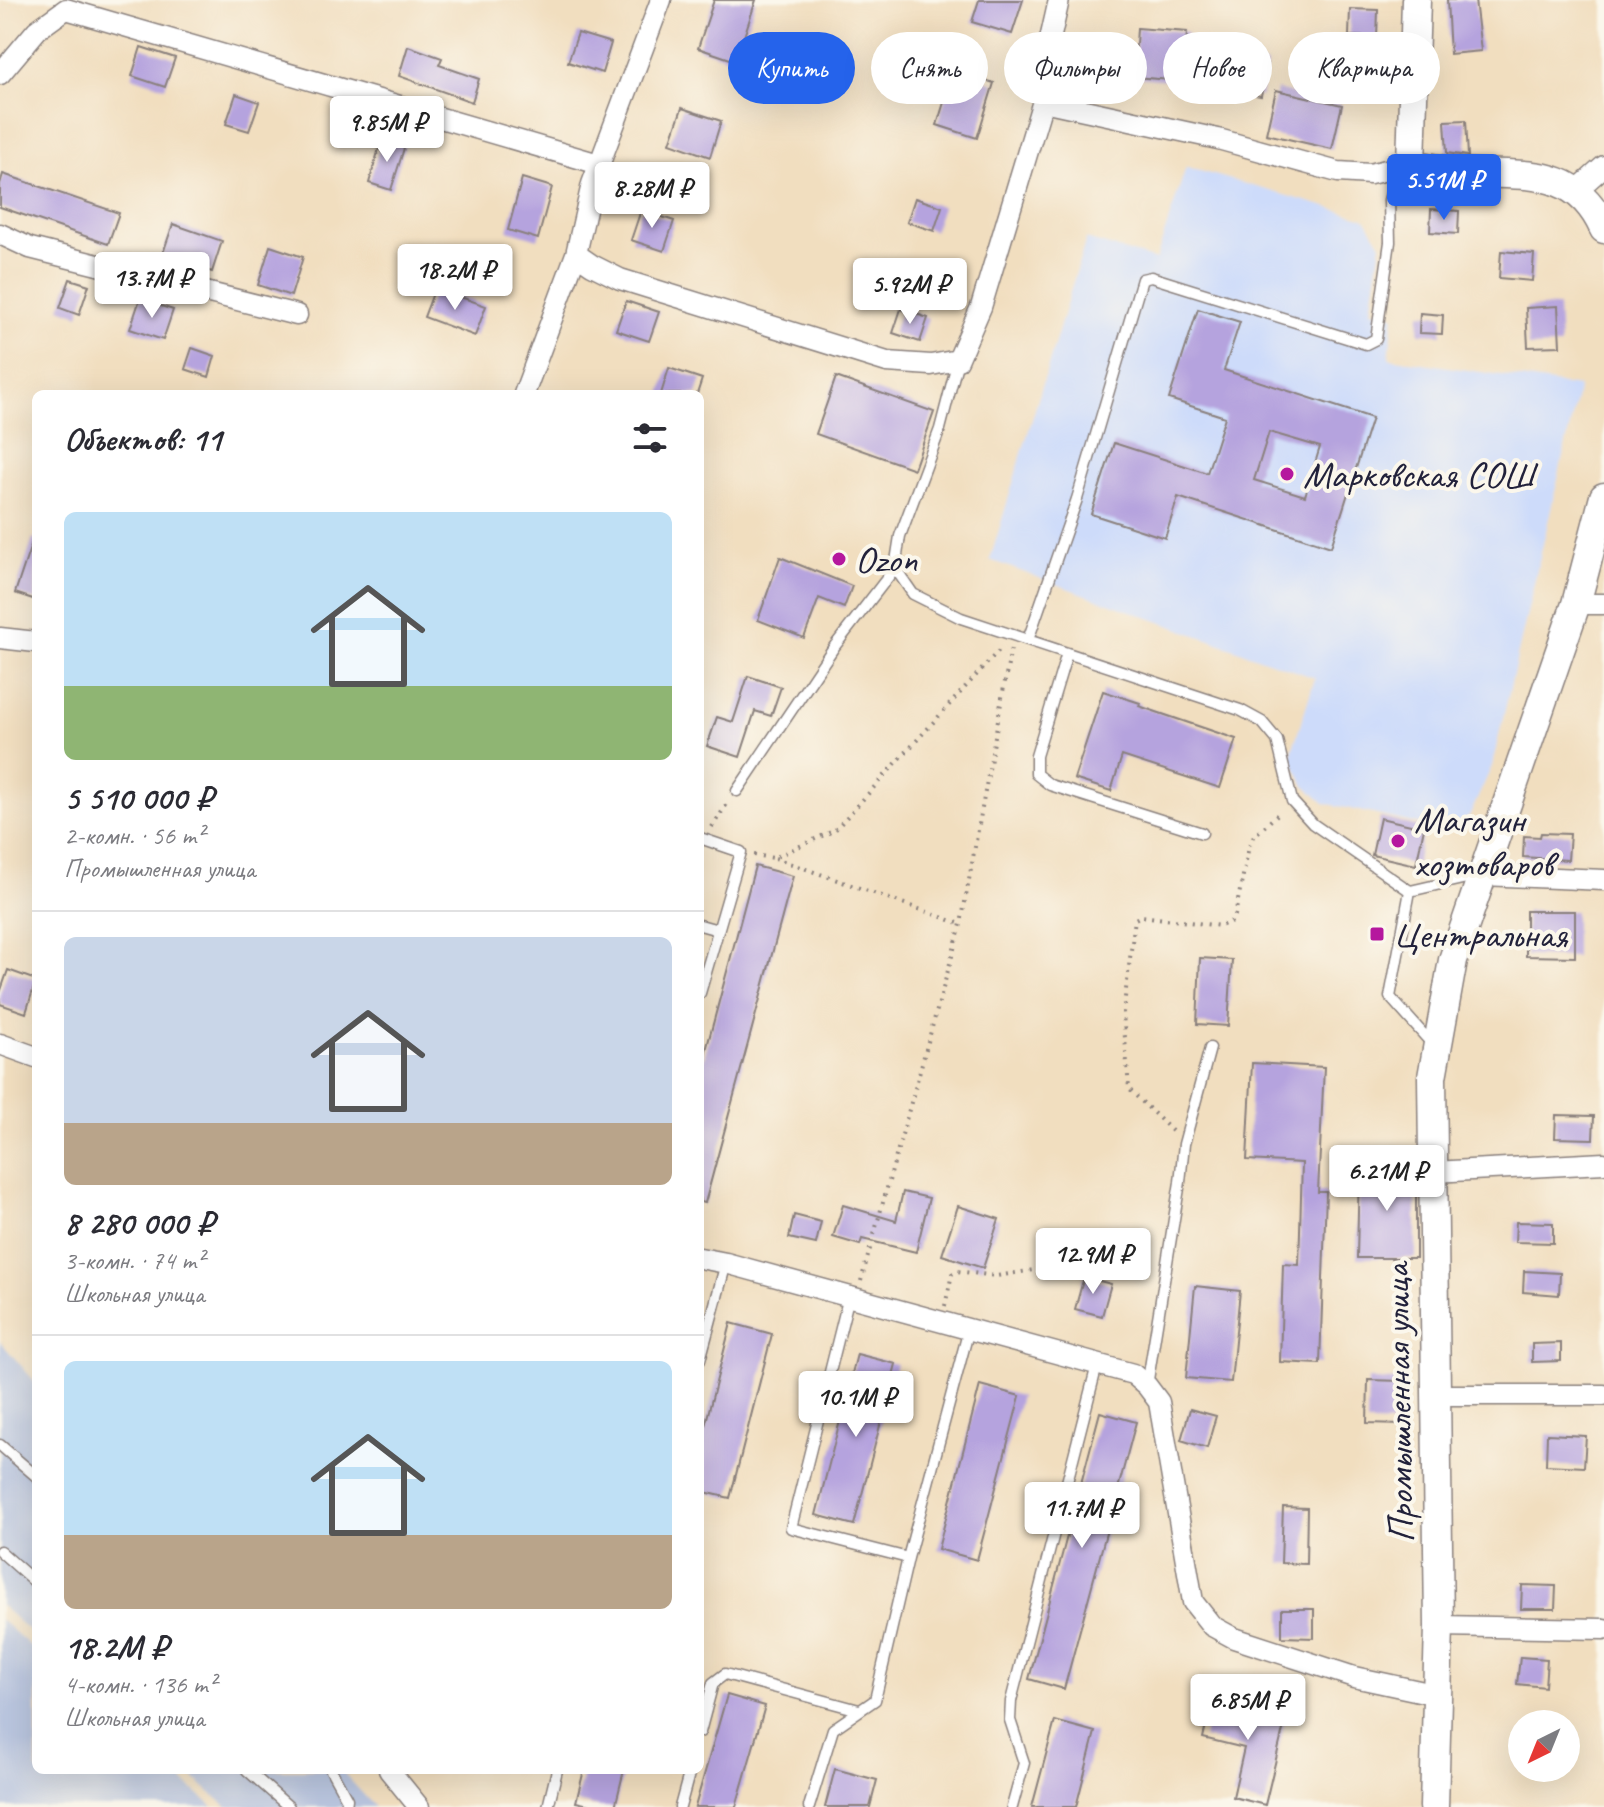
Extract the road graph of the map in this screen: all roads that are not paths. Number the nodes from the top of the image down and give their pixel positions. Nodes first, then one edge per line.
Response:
1 (661, 0) edge
2 (1059, 0) edge
3 (1416, 0) edge
4 (1052, 32) edge
5 (0, 74) edge
6 (1042, 104) edge
7 (1057, 104) edge
8 (599, 164) junction
9 (1411, 164) junction
10 (1604, 166) edge
11 (1576, 191) junction
12 (1604, 229) edge
13 (0, 234) edge
14 (576, 254) junction
15 (297, 315) dead end
16 (958, 360) junction
17 (525, 390) edge
18 (1604, 497) edge
19 (895, 568) junction
20 (1590, 604) edge
21 (0, 638) edge
22 (1028, 640) junction
23 (32, 642) edge
24 (1067, 653) junction
25 (737, 791) road end
26 (1202, 833) dead end
27 (704, 840) edge
28 (1482, 875) junction
29 (1604, 880) edge
30 (1410, 891) junction
31 (704, 926) edge
32 (718, 930) junction
33 (704, 979) edge
34 (0, 1044) edge
35 (1210, 1048) dead end
36 (1436, 1049) junction
37 (32, 1056) edge
38 (1604, 1163) edge
39 (1433, 1172) junction
40 (704, 1259) edge
41 (726, 1263) junction
42 (852, 1297) junction
43 (969, 1329) junction
44 (704, 1345) edge
45 (1097, 1365) junction
46 (1147, 1386) junction
47 (1437, 1395) junction
48 (1604, 1395) edge
49 (0, 1445) edge
50 (32, 1473) edge
51 (0, 1551) edge
52 (908, 1558) junction
53 (32, 1579) edge
54 (1439, 1626) junction
55 (1604, 1629) edge
56 (1438, 1695) junction
57 (859, 1710) junction
58 (704, 1717) edge
59 (252, 1774) edge
60 (333, 1774) edge
61 (392, 1774) edge
62 (556, 1774) edge
63 (689, 1774) edge
64 (289, 1807) edge
65 (346, 1807) edge
66 (419, 1807) edge
67 (548, 1807) edge
68 (680, 1807) edge
69 (809, 1807) edge
70 (1012, 1807) edge
71 (1434, 1807) edge

1 - 8 street
2 - 4 street
3 - 9 street
5 - 8 street
6 - 16 street
7 - 9 street
8 - 14 street
9 - 11 street
9 - 22 lane
10 - 11 street
11 - 12 street
13 - 15 street
14 - 16 street
14 - 17 street
16 - 19 lane
18 - 20 street, Промышленная улица
19 - 22 lane
19 - 25 lane
20 - 28 street, Промышленная улица
21 - 23 street
22 - 24 lane
24 - 26 lane
24 - 30 lane
27 - 32 lane
28 - 29 street
28 - 30 lane
28 - 36 street, Промышленная улица
30 - 36 lane
31 - 32 lane
32 - 33 lane
34 - 37 street
35 - 46 lane
36 - 39 street, Промышленная улица
38 - 39 street
39 - 47 street, Промышленная улица
40 - 41 street
41 - 42 street
41 - 44 lane
42 - 43 street
42 - 52 lane
43 - 45 street
43 - 52 lane
45 - 46 street
45 - 70 lane
46 - 56 street
47 - 48 street
47 - 54 street, Промышленная улица
49 - 50 lane
51 - 53 lane
52 - 57 lane
54 - 55 street
54 - 56 street, Промышленная улица
56 - 71 street, Промышленная улица
57 - 58 lane
57 - 69 lane
59 - 64 lane
60 - 65 lane
61 - 66 street
62 - 67 lane
63 - 68 lane

